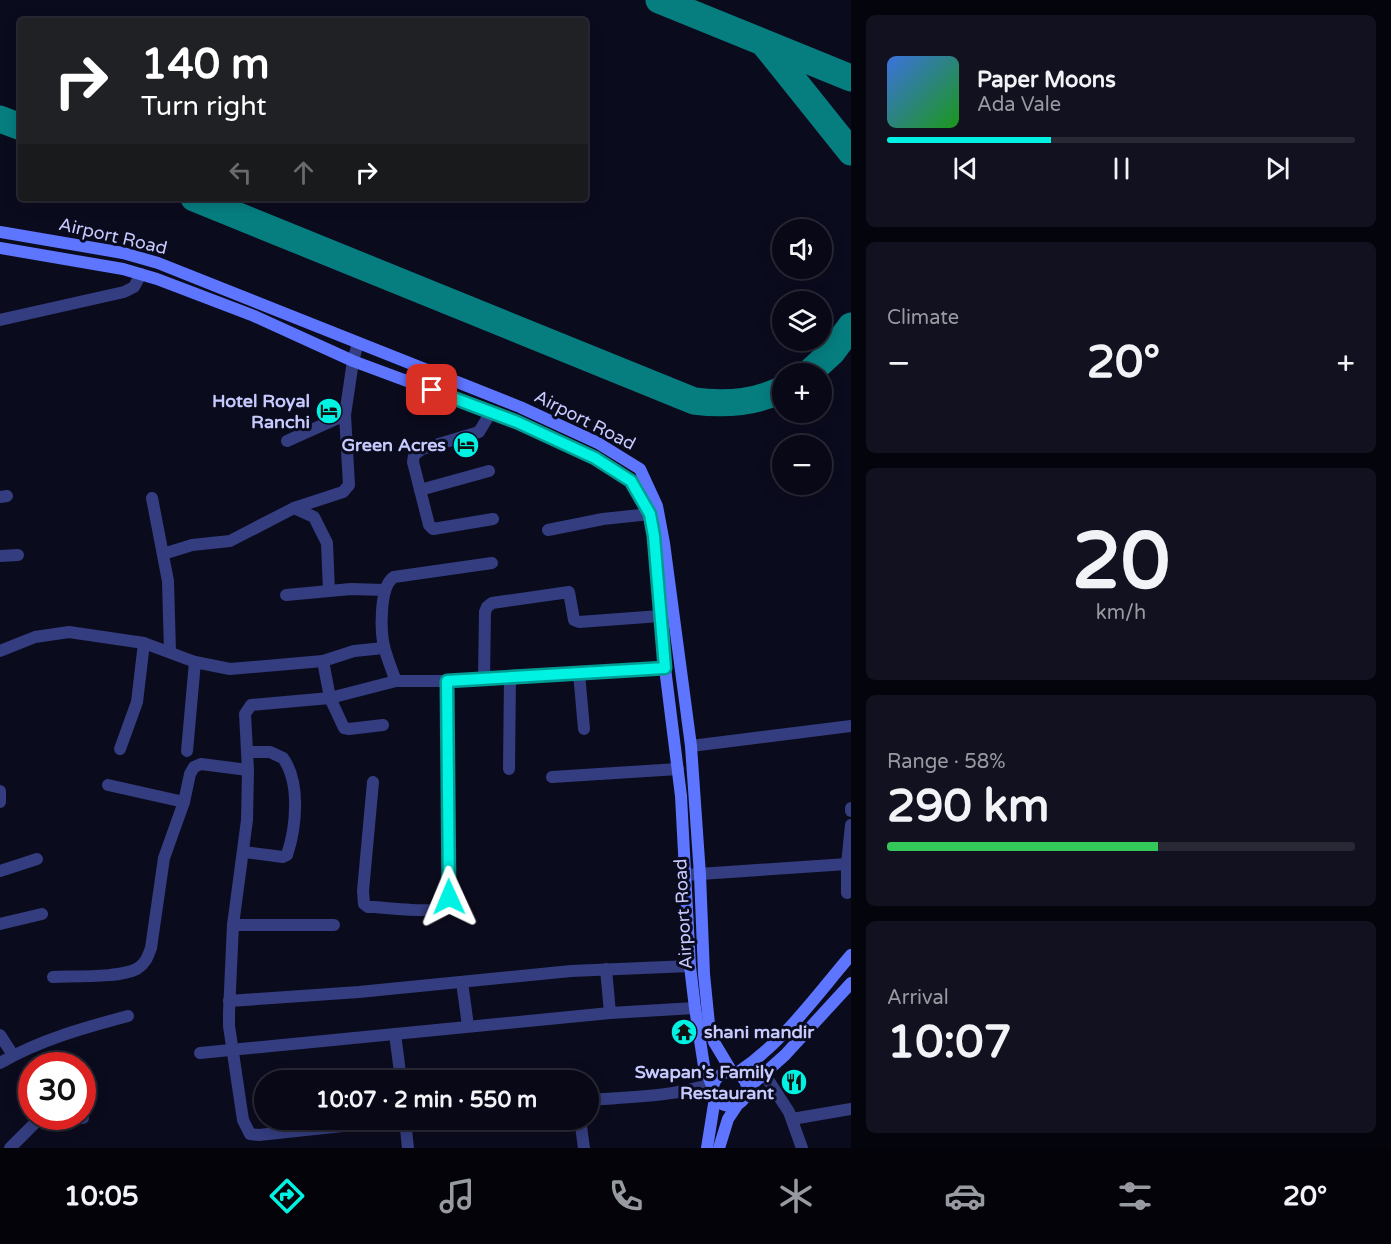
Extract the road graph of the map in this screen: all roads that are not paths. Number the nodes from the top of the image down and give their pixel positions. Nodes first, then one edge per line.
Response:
1 (0, 232) edge
2 (0, 248) edge
3 (141, 274) junction
4 (0, 320) edge
5 (358, 343) junction
6 (353, 361) junction
7 (491, 412) junction
8 (345, 415) junction
9 (287, 441) dead end
10 (489, 471) dead end
11 (420, 490) junction
12 (152, 498) dead end
13 (294, 508) junction
14 (650, 514) junction
15 (493, 519) dead end
16 (548, 530) dead end
17 (163, 554) junction
18 (18, 555) dead end
19 (0, 556) edge
20 (492, 563) dead end
21 (329, 591) junction
22 (384, 591) junction
23 (286, 595) dead end
24 (660, 616) junction
25 (144, 643) junction
26 (384, 648) junction
27 (0, 651) edge
28 (170, 652) junction
29 (323, 661) junction
30 (195, 662) junction
31 (665, 668) junction
32 (579, 673) junction
33 (510, 676) junction
34 (484, 679) junction
35 (396, 681) junction
36 (447, 681) junction
37 (330, 698) junction
38 (383, 725) dead end
39 (851, 726) edge
40 (584, 729) dead end
41 (691, 747) junction
42 (120, 749) dead end
43 (187, 751) dead end
44 (247, 752) junction
45 (509, 769) dead end
46 (678, 769) junction
47 (248, 770) junction
48 (552, 777) dead end
49 (373, 782) dead end
50 (108, 785) dead end
51 (0, 792) edge
52 (0, 802) edge
53 (184, 802) junction
54 (851, 825) edge
55 (243, 852) junction
56 (38, 859) dead end
57 (847, 864) junction
58 (0, 871) edge
59 (686, 875) junction
60 (700, 875) junction
61 (847, 893) dead end
62 (42, 914) dead end
63 (0, 924) edge
64 (233, 925) junction
65 (334, 925) dead end
66 (851, 955) edge
67 (690, 966) junction
68 (606, 969) junction
69 (53, 976) dead end
70 (462, 982) junction
71 (851, 983) edge
72 (229, 1001) junction
73 (695, 1008) junction
74 (610, 1013) junction
75 (128, 1017) dead end
76 (468, 1026) junction
77 (395, 1034) junction
78 (0, 1035) edge
79 (234, 1051) junction
80 (200, 1053) dead end
81 (13, 1055) junction
82 (0, 1063) edge
83 (400, 1070) edge
84 (734, 1073) junction
85 (765, 1074) junction
86 (747, 1089) junction
87 (713, 1090) junction
88 (599, 1099) edge
89 (738, 1104) junction
90 (851, 1109) edge
91 (792, 1119) junction
92 (28, 1130) edge
93 (305, 1130) edge
94 (407, 1130) edge
95 (582, 1130) edge
96 (10, 1148) edge
97 (408, 1148) edge
98 (584, 1148) edge
99 (707, 1148) edge
100 (719, 1148) edge
101 (802, 1148) edge

1 - 5 street, Airport Road
2 - 3 street, Airport Road
3 - 4 street
3 - 6 street, Airport Road
5 - 6 street
5 - 41 street, Airport Road
6 - 7 street, Airport Road
6 - 8 street
7 - 11 street
7 - 14 street, Airport Road
8 - 9 street
8 - 13 street
10 - 11 street
11 - 15 street
12 - 17 street
13 - 17 street
13 - 21 street
14 - 16 street
14 - 24 street, Airport Road
17 - 28 street
18 - 19 street
20 - 22 street
21 - 22 street
21 - 23 street
22 - 26 street
24 - 31 street, Airport Road
24 - 34 street
25 - 27 street
25 - 28 street
25 - 42 street
26 - 29 street
26 - 35 street
28 - 30 street
29 - 30 street
29 - 37 street
30 - 43 street
31 - 32 street
31 - 46 street, Airport Road
32 - 33 street
32 - 40 street
33 - 34 street
33 - 45 street
34 - 36 street
35 - 36 street
35 - 37 street
36 - 49 street
37 - 38 street
37 - 44 street
39 - 41 street
41 - 60 street, Airport Road
44 - 47 street
44 - 55 street
46 - 48 street
46 - 59 street, Airport Road
47 - 53 street
47 - 55 street
50 - 53 street
51 - 52 street
53 - 69 street
54 - 57 street
55 - 64 street
56 - 58 street
57 - 60 street
57 - 61 street
59 - 60 street
59 - 67 street, Airport Road
60 - 84 street, Airport Road
62 - 63 street
64 - 65 street
64 - 72 street
66 - 84 street
67 - 68 street
67 - 73 street, Airport Road
68 - 70 street
68 - 74 street
70 - 72 street
70 - 76 street
71 - 85 street
72 - 79 street
73 - 74 street
73 - 87 street, Airport Road
74 - 76 street
75 - 81 street
76 - 77 street
77 - 79 street
77 - 83 street
78 - 81 street
79 - 80 street
79 - 93 street
81 - 82 street
84 - 86 street
84 - 87 street
85 - 86 street
85 - 91 street
86 - 89 street
87 - 88 street
87 - 89 street
87 - 99 street
89 - 100 street
90 - 91 street
91 - 101 street
92 - 96 street
94 - 97 street
95 - 98 street

